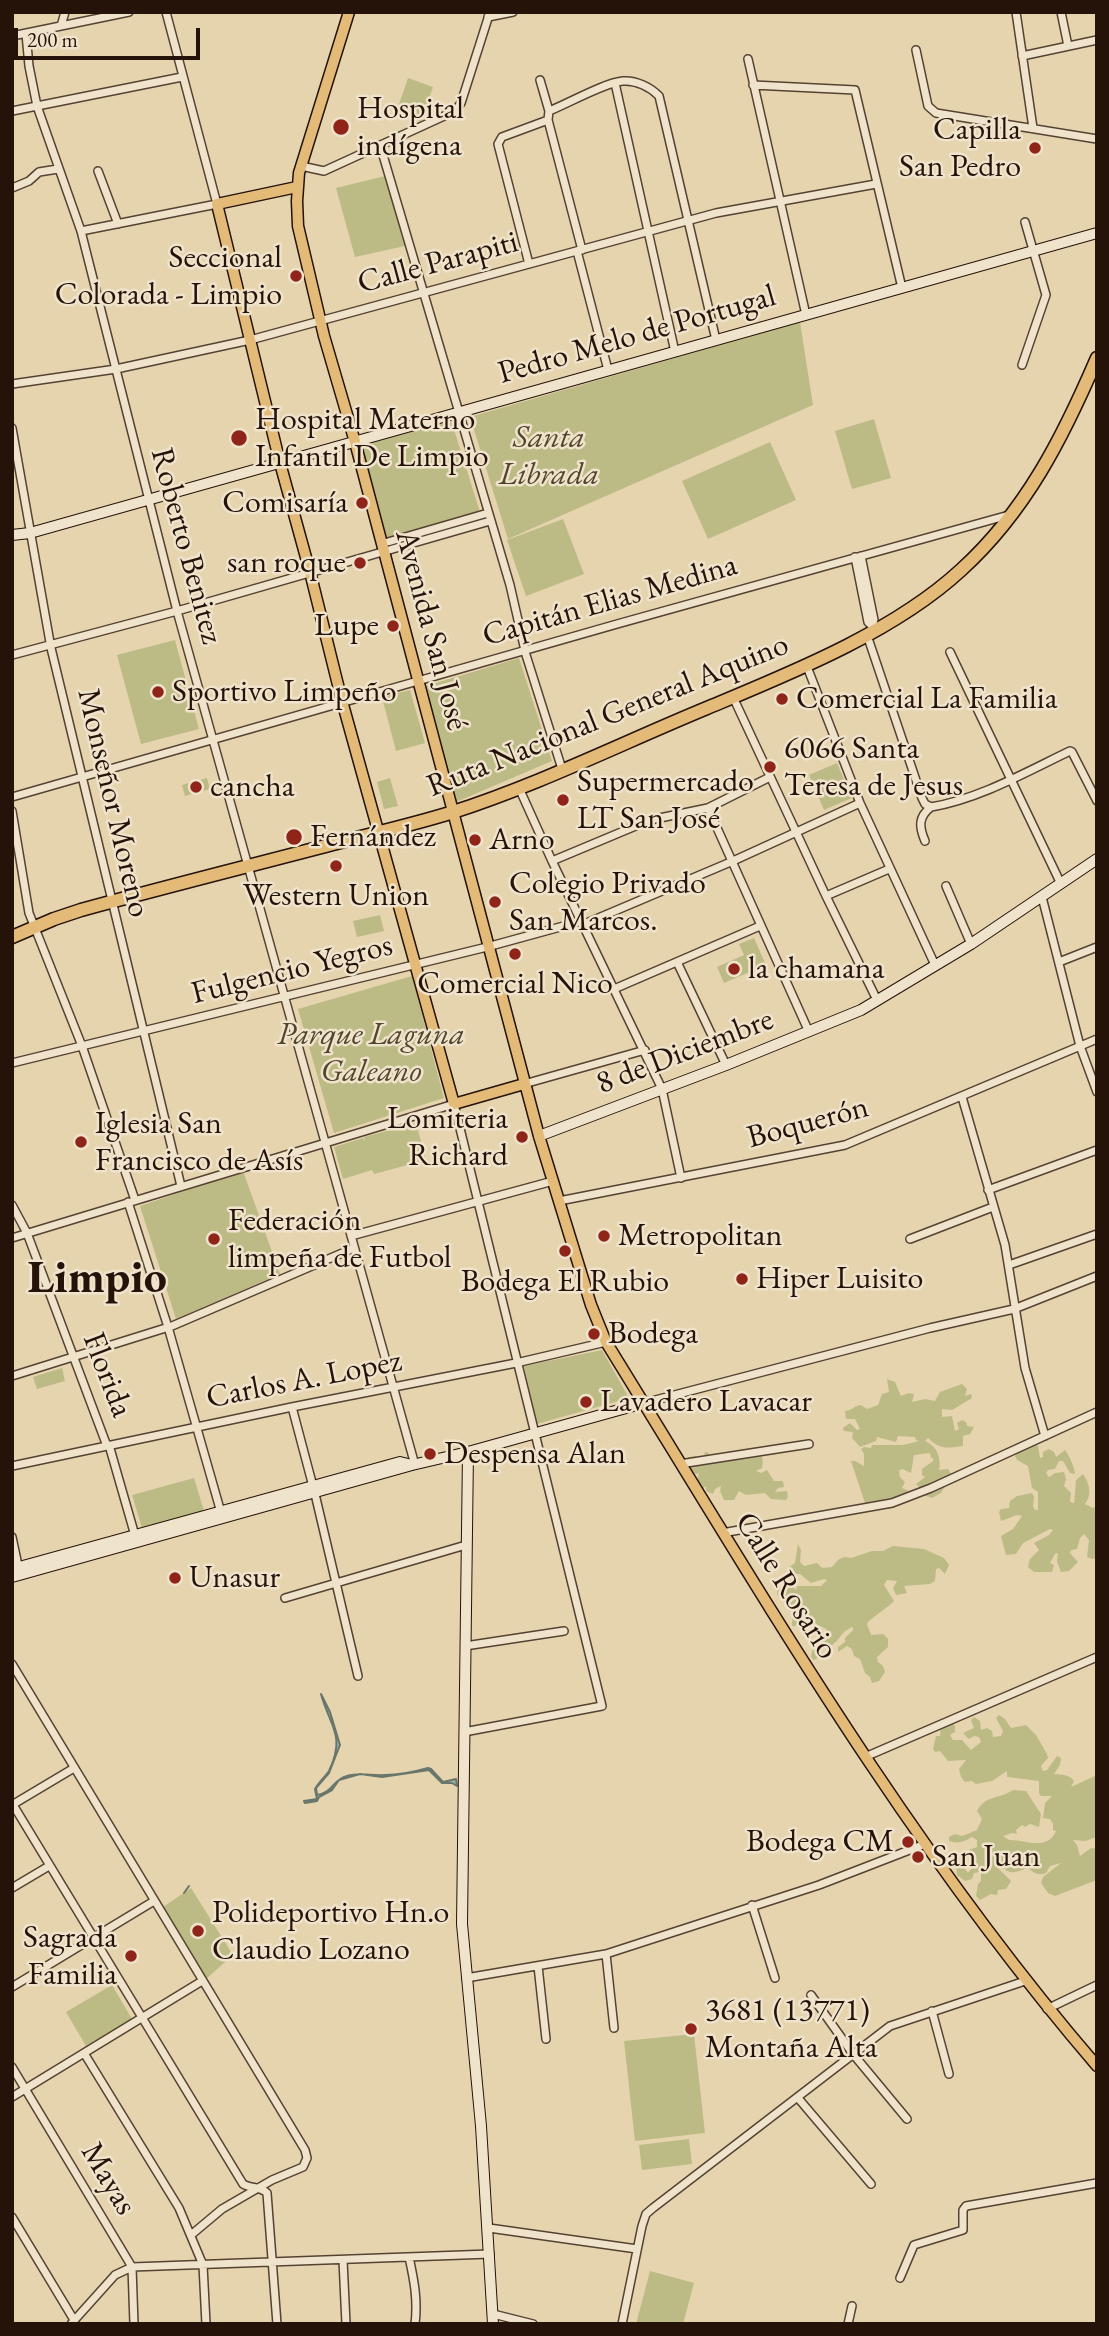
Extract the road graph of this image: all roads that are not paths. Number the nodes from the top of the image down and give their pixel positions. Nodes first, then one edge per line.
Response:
1 (65, 12) edge
2 (129, 12) edge
3 (166, 12) edge
4 (349, 12) edge
5 (513, 12) edge
6 (1016, 12) edge
7 (1061, 12) edge
8 (489, 15) edge
9 (61, 26) junction
10 (26, 34) junction
11 (12, 37) edge
12 (1097, 40) edge
13 (1068, 46) junction
14 (916, 50) dead end
15 (1022, 56) junction
16 (748, 59) dead end
17 (182, 77) junction
18 (540, 80) dead end
19 (615, 83) junction
20 (753, 86) junction
21 (37, 106) junction
22 (12, 111) edge
23 (549, 116) junction
24 (1033, 128) junction
25 (1097, 139) edge
26 (380, 145) junction
27 (301, 166) junction
28 (58, 169) junction
29 (98, 171) dead end
30 (876, 184) junction
31 (297, 187) junction
32 (12, 188) edge
33 (780, 202) junction
34 (217, 204) junction
35 (689, 220) junction
36 (1025, 222) dead end
37 (118, 224) junction
38 (81, 231) junction
39 (648, 232) junction
40 (1097, 233) edge
41 (579, 250) junction
42 (1034, 250) junction
43 (529, 264) junction
44 (902, 288) junction
45 (424, 293) junction
46 (806, 315) junction
47 (320, 321) junction
48 (250, 340) junction
49 (716, 340) junction
50 (675, 352) junction
51 (1097, 358) edge
52 (1022, 365) dead end
53 (116, 369) junction
54 (608, 370) junction
55 (12, 384) edge
56 (458, 413) junction
57 (12, 428) edge
58 (355, 442) junction
59 (14, 449) edge
60 (280, 463) junction
61 (147, 499) junction
62 (1013, 513) junction
63 (489, 517) junction
64 (29, 533) junction
65 (12, 537) edge
66 (382, 548) junction
67 (858, 556) junction
68 (310, 572) junction
69 (177, 611) junction
70 (871, 628) junction
71 (50, 644) junction
72 (524, 650) junction
73 (950, 652) dead end
74 (12, 655) edge
75 (806, 663) junction
76 (418, 681) junction
77 (733, 697) junction
78 (342, 701) junction
79 (212, 739) junction
80 (562, 769) junction
81 (771, 776) junction
82 (81, 777) junction
83 (1012, 779) junction
84 (519, 787) junction
85 (12, 797) edge
86 (1097, 801) edge
87 (860, 803) junction
88 (931, 807) junction
89 (708, 808) junction
90 (12, 811) edge
91 (452, 813) junction
92 (379, 832) junction
93 (796, 832) junction
94 (925, 841) dead end
95 (1097, 859) edge
96 (552, 861) junction
97 (733, 861) junction
98 (248, 868) junction
99 (889, 869) junction
100 (1061, 884) junction
101 (946, 886) dead end
102 (826, 897) junction
103 (1042, 897) junction
104 (112, 902) junction
105 (583, 923) junction
106 (760, 926) junction
107 (35, 927) junction
108 (12, 929) edge
109 (12, 937) edge
110 (971, 944) junction
111 (487, 947) junction
112 (1097, 947) edge
113 (677, 962) junction
114 (1059, 962) junction
115 (415, 964) junction
116 (935, 965) junction
117 (614, 989) junction
118 (284, 997) junction
119 (877, 1000) junction
120 (142, 1032) junction
121 (810, 1032) junction
122 (1097, 1039) edge
123 (82, 1046) junction
124 (1080, 1046) junction
125 (645, 1050) junction
126 (12, 1063) edge
127 (726, 1065) junction
128 (524, 1084) junction
129 (662, 1090) junction
130 (1097, 1092) edge
131 (962, 1097) junction
132 (454, 1104) junction
133 (538, 1136) junction
134 (324, 1142) junction
135 (1097, 1150) edge
136 (681, 1178) junction
137 (553, 1181) junction
138 (181, 1186) junction
139 (988, 1190) junction
140 (132, 1201) junction
141 (559, 1201) junction
142 (478, 1202) junction
143 (12, 1205) edge
144 (993, 1207) junction
145 (27, 1233) junction
146 (1097, 1234) edge
147 (351, 1236) junction
148 (12, 1238) edge
149 (910, 1239) dead end
150 (354, 1248) junction
151 (1009, 1265) junction
152 (1097, 1276) edge
153 (1014, 1309) junction
154 (168, 1327) junction
155 (606, 1342) junction
156 (74, 1357) junction
157 (516, 1363) junction
158 (12, 1376) edge
159 (393, 1387) junction
160 (644, 1403) junction
161 (292, 1407) junction
162 (1097, 1412) edge
163 (196, 1427) junction
164 (535, 1433) junction
165 (1045, 1436) junction
166 (810, 1444) dead end
167 (108, 1446) junction
168 (468, 1452) junction
169 (680, 1464) junction
170 (413, 1465) junction
171 (12, 1466) edge
172 (314, 1490) junction
173 (222, 1516) junction
174 (722, 1533) junction
175 (12, 1537) edge
176 (136, 1538) junction
177 (466, 1545) junction
178 (15, 1572) edge
179 (336, 1583) junction
180 (285, 1598) dead end
181 (564, 1631) dead end
182 (466, 1646) junction
183 (1097, 1657) edge
184 (12, 1664) edge
185 (358, 1676) dead end
186 (464, 1732) junction
187 (865, 1757) junction
188 (74, 1768) junction
189 (13, 1804) edge
190 (925, 1844) junction
191 (50, 1866) junction
192 (12, 1888) edge
193 (154, 1901) junction
194 (752, 1905) junction
195 (94, 1938) junction
196 (606, 1954) junction
197 (538, 1965) junction
198 (775, 1978) dead end
199 (466, 1979) junction
200 (202, 1980) junction
201 (1025, 1980) junction
202 (1097, 1985) edge
203 (12, 1987) edge
204 (811, 1995) dead end
205 (1047, 2009) junction
206 (932, 2011) junction
207 (142, 2018) junction
208 (614, 2028) dead end
209 (546, 2039) dead end
210 (84, 2053) junction
211 (853, 2054) junction
212 (1097, 2066) edge
213 (12, 2067) edge
214 (949, 2074) dead end
215 (25, 2089) junction
216 (12, 2097) edge
217 (798, 2098) junction
218 (907, 2119) dead end
219 (1097, 2183) edge
220 (871, 2184) dead end
221 (261, 2188) junction
222 (12, 2217) edge
223 (489, 2228) junction
224 (191, 2235) junction
225 (637, 2249) junction
226 (490, 2254) junction
227 (409, 2257) junction
228 (343, 2260) junction
229 (274, 2262) junction
230 (203, 2265) junction
231 (132, 2267) junction
232 (901, 2278) dead end
233 (852, 2306) dead end
234 (493, 2319) edge
235 (72, 2322) edge
236 (134, 2324) edge
237 (206, 2324) edge
238 (277, 2324) edge
239 (346, 2324) edge
240 (415, 2324) edge
241 (533, 2324) edge
242 (622, 2324) edge
243 (848, 2324) edge

1 - 9 street
2 - 9 street
3 - 17 street
4 - 27 main road, Avenida San José
5 - 8 street
6 - 15 street
7 - 13 street
8 - 26 street
9 - 10 street
10 - 11 street
10 - 21 street, Roberto Benitez
12 - 13 street
13 - 15 street
14 - 24 street
15 - 24 street
16 - 20 street
17 - 21 street
17 - 34 street
18 - 23 street
19 - 23 street
19 - 35 street
19 - 39 street
20 - 30 street
20 - 33 street
21 - 22 street
21 - 28 street, Roberto Benitez
23 - 41 street
23 - 43 street
24 - 25 street
26 - 27 street
26 - 45 street
27 - 31 main road, Avenida San José
28 - 32 street
28 - 38 street, Roberto Benitez
29 - 37 street
30 - 33 street, Calle Parapiti
30 - 44 street
31 - 34 main road
31 - 47 main road, Avenida San José
33 - 35 street, Calle Parapiti
33 - 46 street
34 - 37 street
34 - 48 main road
35 - 39 street, Calle Parapiti
35 - 49 street
36 - 42 street
37 - 38 street
38 - 53 street, Roberto Benitez
39 - 41 street, Calle Parapiti
39 - 50 street
40 - 42 street, Pedro Melo de Portugal
41 - 43 street, Calle Parapiti
41 - 54 street
42 - 44 street, Pedro Melo de Portugal
42 - 52 street
43 - 45 street, Calle Parapiti
44 - 46 street, Pedro Melo de Portugal
45 - 47 street, Calle Parapiti
45 - 56 street
46 - 49 street, Pedro Melo de Portugal
47 - 48 street, Calle Parapiti
47 - 58 main road, Avenida San José
48 - 53 street, Calle Parapiti
48 - 60 main road
49 - 50 street, Pedro Melo de Portugal
50 - 54 street, Pedro Melo de Portugal
51 - 62 highway, Ruta Nacional General Aquino
53 - 55 street, Calle Parapiti
53 - 61 street, Roberto Benitez
54 - 56 street, Pedro Melo de Portugal
56 - 58 street, Pedro Melo de Portugal
56 - 63 street
57 - 59 street, Monseñor Moreno
58 - 60 street, Pedro Melo de Portugal
58 - 66 main road, Avenida San José
59 - 64 street, Monseñor Moreno
60 - 61 street, Pedro Melo de Portugal
60 - 68 main road
61 - 64 street, Pedro Melo de Portugal
61 - 69 street, Roberto Benitez
62 - 67 street, Capitán Elias Medina
62 - 70 highway, Ruta Nacional General Aquino
63 - 66 street
63 - 72 street
64 - 65 street, Pedro Melo de Portugal
64 - 71 street, Monseñor Moreno
66 - 68 street
66 - 76 main road, Avenida San José
67 - 70 street
67 - 72 street, Capitán Elias Medina
68 - 69 street
68 - 78 main road
69 - 71 street
69 - 79 street, Roberto Benitez
70 - 75 highway, Ruta Nacional General Aquino
70 - 88 street
71 - 74 street
71 - 82 street, Monseñor Moreno
72 - 76 street, Capitán Elias Medina
72 - 80 street
73 - 83 street
75 - 77 highway, Ruta Nacional General Aquino
75 - 87 street
76 - 78 street, Capitán Elias Medina
76 - 91 main road, Avenida San José
77 - 80 highway, Ruta Nacional General Aquino
77 - 81 street
78 - 79 street, Capitán Elias Medina
78 - 92 main road
79 - 82 street, Capitán Elias Medina
79 - 98 street, Roberto Benitez
80 - 84 highway, Ruta Nacional General Aquino
81 - 89 street
81 - 93 street
82 - 85 street, Capitán Elias Medina
82 - 104 street, Monseñor Moreno
83 - 86 street
83 - 88 street
83 - 100 street
84 - 91 highway, Ruta Nacional General Aquino
84 - 96 street
87 - 93 street, Fulgencio Yegros
87 - 99 street
88 - 94 street
89 - 96 street
89 - 97 street
90 - 107 street
91 - 92 highway, Ruta Nacional General Aquino
91 - 111 main road, Avenida San José
92 - 98 highway, Ruta Nacional General Aquino
92 - 115 main road
93 - 97 street, Fulgencio Yegros
93 - 102 street
95 - 100 street, 8 de Diciembre
96 - 105 street
97 - 105 street, Fulgencio Yegros
97 - 106 street
98 - 104 highway, Ruta Nacional General Aquino
98 - 118 street, Roberto Benitez
99 - 102 street
99 - 116 street
100 - 103 street, 8 de Diciembre
101 - 110 street
102 - 119 street
103 - 110 street, 8 de Diciembre
103 - 114 street
104 - 107 highway, Ruta Nacional General Aquino
104 - 120 street, Monseñor Moreno
105 - 111 street, Fulgencio Yegros
105 - 117 street
106 - 113 street
106 - 121 street
107 - 108 street
107 - 109 highway, Ruta Nacional General Aquino
107 - 123 street
110 - 116 street, 8 de Diciembre
111 - 115 street, Fulgencio Yegros
111 - 128 main road, Avenida San José
112 - 114 street
113 - 117 street
113 - 127 street
114 - 124 street
115 - 118 street, Fulgencio Yegros
115 - 132 main road
116 - 119 street, 8 de Diciembre
117 - 125 street
118 - 120 street, Fulgencio Yegros
118 - 134 street, Roberto Benitez
119 - 121 street, 8 de Diciembre
120 - 123 street, Fulgencio Yegros
120 - 138 street, Monseñor Moreno
121 - 127 street, 8 de Diciembre
122 - 124 street, Boquerón
123 - 126 street, Fulgencio Yegros
123 - 140 street
124 - 130 street
124 - 131 street, Boquerón
125 - 128 street
125 - 129 street
127 - 129 street, 8 de Diciembre
128 - 132 main road
128 - 133 main road, Calle Rosario
129 - 133 street, 8 de Diciembre
129 - 136 street
131 - 136 street, Boquerón
131 - 139 street
132 - 134 street
132 - 142 street
133 - 137 main road, Calle Rosario
134 - 138 street
134 - 147 street, Roberto Benitez
135 - 139 street
136 - 141 street, Boquerón
137 - 141 main road, Calle Rosario
137 - 142 street
138 - 140 street
139 - 144 street
140 - 145 street
140 - 154 street
141 - 155 main road, Calle Rosario
142 - 147 street
142 - 157 street
143 - 145 street, Florida
144 - 149 street
144 - 151 street
145 - 148 street
145 - 156 street, Florida
146 - 151 street
147 - 150 street, Roberto Benitez
150 - 154 street
150 - 159 street, Roberto Benitez
151 - 153 street
152 - 153 street
153 - 160 street
153 - 165 street
154 - 156 street
154 - 163 street
155 - 157 street, Carlos A. Lopez
155 - 160 main road, Calle Rosario
156 - 158 street
156 - 167 street, Florida
157 - 159 street, Carlos A. Lopez
157 - 164 street
159 - 161 street, Carlos A. Lopez
159 - 170 street, Roberto Benitez
160 - 164 street
160 - 169 main road, Calle Rosario
161 - 163 street, Carlos A. Lopez
161 - 172 street
162 - 165 street
163 - 167 street, Carlos A. Lopez
163 - 173 street
164 - 168 street
164 - 186 street
165 - 174 street
166 - 169 street
167 - 171 street, Carlos A. Lopez
167 - 176 street, Florida
168 - 170 street
168 - 177 street
169 - 174 main road, Calle Rosario
170 - 172 street
172 - 173 street
172 - 179 street
173 - 176 street
174 - 187 main road, Calle Rosario
175 - 178 street
176 - 178 street
177 - 179 street
177 - 182 street
179 - 180 street
179 - 185 street
181 - 182 street
182 - 186 street
183 - 187 street
184 - 188 street
186 - 199 street
187 - 190 main road, Calle Rosario
188 - 189 street
188 - 193 street
189 - 191 street
190 - 194 street
190 - 201 main road, Calle Rosario
191 - 192 street
191 - 195 street
193 - 195 street
193 - 200 street
194 - 196 street
194 - 198 street
195 - 203 street
195 - 207 street
196 - 197 street
196 - 208 street
197 - 199 street
197 - 209 street
199 - 223 street
200 - 207 street
200 - 221 street
201 - 205 main road, Calle Rosario
201 - 206 street
202 - 205 street
204 - 211 street
205 - 212 main road, Calle Rosario
206 - 211 street
206 - 214 street
207 - 210 street
207 - 221 street
210 - 215 street
210 - 224 street
211 - 217 street
211 - 218 street
213 - 215 street, Mayas
215 - 216 street
215 - 231 street, Mayas
217 - 220 street
217 - 225 street
219 - 232 street
221 - 224 street
221 - 229 street
222 - 235 street
223 - 225 street
223 - 226 street
224 - 230 street
225 - 242 street
226 - 227 street
226 - 234 street
227 - 228 street
227 - 240 street
228 - 229 street
228 - 239 street
229 - 230 street
229 - 238 street
230 - 231 street
230 - 237 street
231 - 235 street
231 - 236 street, Mayas
233 - 243 street
234 - 241 street

